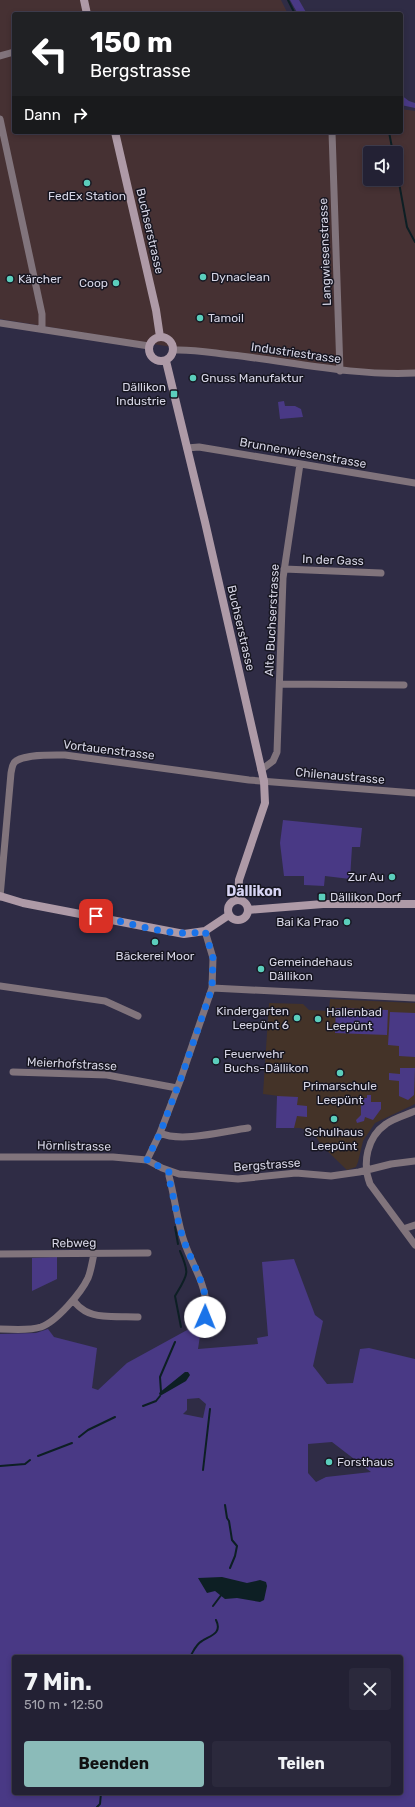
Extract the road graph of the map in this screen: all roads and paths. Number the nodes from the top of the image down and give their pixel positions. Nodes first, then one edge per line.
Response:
1 (84, 0) edge
2 (87, 12) edge
3 (12, 53) edge
4 (0, 56) edge
5 (0, 118) edge
6 (115, 134) edge
7 (332, 134) edge
8 (0, 323) edge
9 (42, 329) junction
10 (160, 336) junction
11 (149, 346) junction
12 (174, 350) junction
13 (166, 361) junction
14 (340, 371) junction
15 (415, 373) edge
16 (187, 448) junction
17 (300, 464) junction
18 (415, 483) edge
19 (284, 569) junction
20 (381, 573) dead end
21 (280, 684) junction
22 (404, 685) dead end
23 (261, 770) junction
24 (264, 782) junction
25 (415, 793) edge
26 (0, 896) edge
27 (238, 900) junction
28 (415, 904) edge
29 (248, 910) junction
30 (229, 915) junction
31 (205, 931) junction
32 (0, 986) edge
33 (212, 988) junction
34 (415, 998) edge
35 (138, 1016) dead end
36 (13, 1072) dead end
37 (177, 1088) junction
38 (415, 1111) edge
39 (248, 1128) dead end
40 (160, 1133) junction
41 (0, 1157) edge
42 (147, 1160) junction
43 (415, 1161) edge
44 (367, 1170) junction
45 (169, 1172) junction
46 (415, 1225) edge
47 (403, 1229) junction
48 (415, 1245) edge
49 (148, 1253) dead end
50 (0, 1254) edge
51 (94, 1254) junction
52 (73, 1300) junction
53 (138, 1317) dead end
54 (197, 1325) dead end
55 (0, 1329) edge

1 - 2 street
3 - 4 street
5 - 9 street
6 - 10 street, Buchserstrasse
7 - 14 street, Langwiesenstrasse
8 - 9 street
9 - 11 street
10 - 11 street
10 - 12 street
11 - 13 street
12 - 13 street
12 - 14 street, Industriestrasse
13 - 16 street, Buchserstrasse
14 - 15 street, Industriestrasse
16 - 17 street, Brunnenwiesenstrasse
16 - 23 street, Buchserstrasse
17 - 18 street, Brunnenwiesenstrasse
17 - 19 street, Alte Buchserstrasse
19 - 20 street, In der Gass
19 - 21 street, Alte Buchserstrasse
21 - 22 street
21 - 23 street, Alte Buchserstrasse
23 - 24 street, Buchserstrasse
24 - 25 street, Chilenaustrasse
24 - 26 street, Vortauenstrasse
24 - 27 street, Buchserstrasse
26 - 31 street
27 - 29 street
27 - 30 street
28 - 29 street
29 - 30 street
30 - 31 street
31 - 33 street
32 - 35 street
33 - 34 street
33 - 37 street
36 - 37 street, Meierhofstrasse
37 - 40 street
38 - 44 street
39 - 40 street
40 - 42 street
41 - 42 street, Hörnlistrasse
42 - 45 street, Bergstrasse
43 - 44 street, Bergstrasse
44 - 45 street, Bergstrasse
44 - 47 street
45 - 54 street
46 - 47 street
47 - 48 street
49 - 51 street, Rebweg
50 - 51 street, Rebweg
51 - 52 street
52 - 53 street
52 - 55 street

